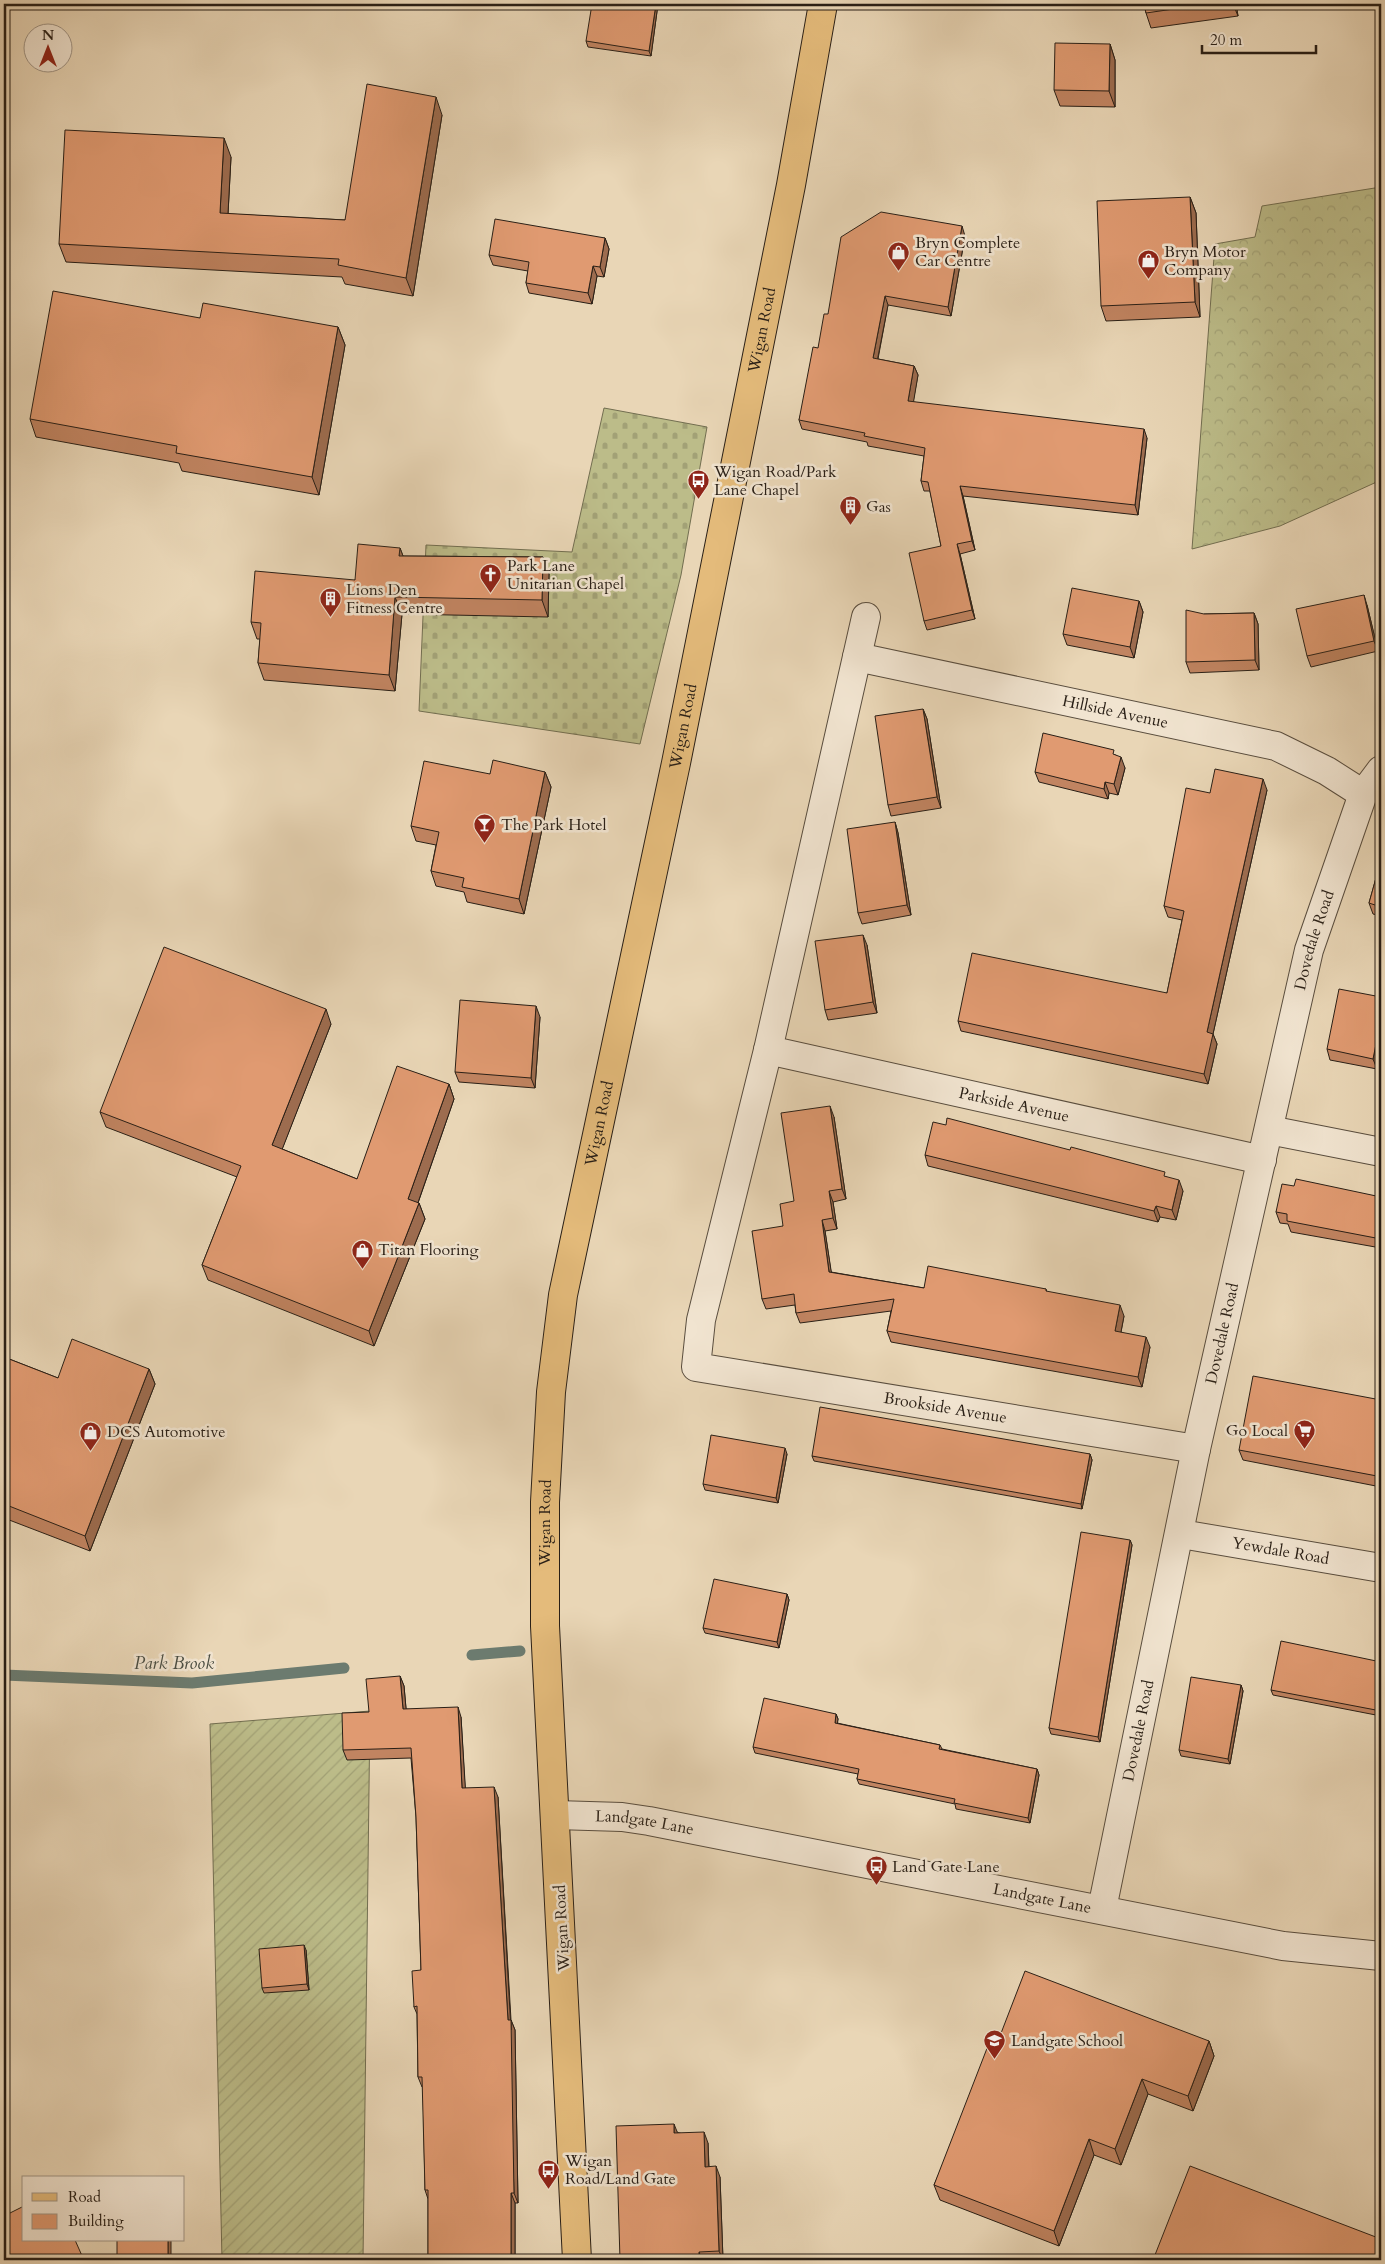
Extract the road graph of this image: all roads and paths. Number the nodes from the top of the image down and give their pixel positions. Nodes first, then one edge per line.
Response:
1 (823, 4) edge
2 (866, 617) dead end
3 (857, 657) junction
4 (1381, 770) edge
5 (1363, 794) junction
6 (768, 1050) junction
7 (1270, 1130) junction
8 (1381, 1152) edge
9 (1262, 1160) junction
10 (1196, 1449) junction
11 (1180, 1534) junction
12 (1381, 1568) edge
13 (556, 1816) junction
14 (1102, 1910) junction
15 (1381, 1956) edge
16 (577, 2260) edge

1 - 13 main road, Wigan Road
2 - 3 street
3 - 5 street, Hillside Avenue
3 - 6 street
4 - 5 street, Dovedale Road
5 - 7 street, Dovedale Road
6 - 9 street, Parkside Avenue
6 - 10 street, Brookside Avenue
7 - 8 street
7 - 9 street, Dovedale Road
9 - 10 street, Dovedale Road
10 - 11 street, Dovedale Road
11 - 12 street, Yewdale Road
11 - 14 street, Dovedale Road
13 - 14 street, Landgate Lane
13 - 16 main road, Wigan Road
14 - 15 street, Landgate Lane

